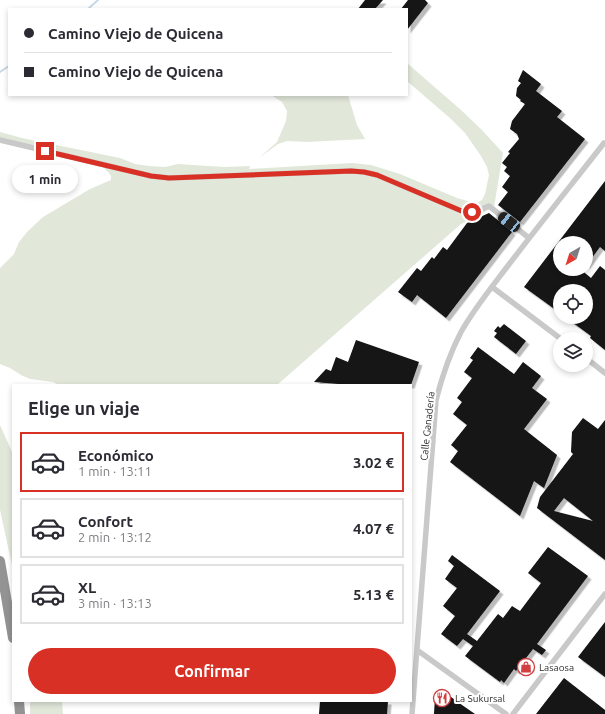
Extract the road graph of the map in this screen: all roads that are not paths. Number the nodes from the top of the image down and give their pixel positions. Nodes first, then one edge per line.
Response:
1 (0, 140) edge
2 (604, 142) edge
3 (529, 238) junction
4 (492, 287) junction
5 (553, 333) edge
6 (593, 363) edge
7 (605, 372) edge
8 (0, 561) edge
9 (605, 594) edge
10 (12, 632) edge
11 (417, 650) junction
12 (19, 702) edge
13 (20, 714) edge
14 (412, 714) edge
15 (506, 714) edge
16 (513, 714) edge

1 - 3 street
2 - 3 street, Calle Ganadería
3 - 4 street, Calle Ganadería
4 - 5 street
4 - 11 street, Calle Ganadería
6 - 7 street
8 - 10 highway
9 - 16 street
11 - 14 street, Calle Ganadería
11 - 15 street
12 - 13 highway

